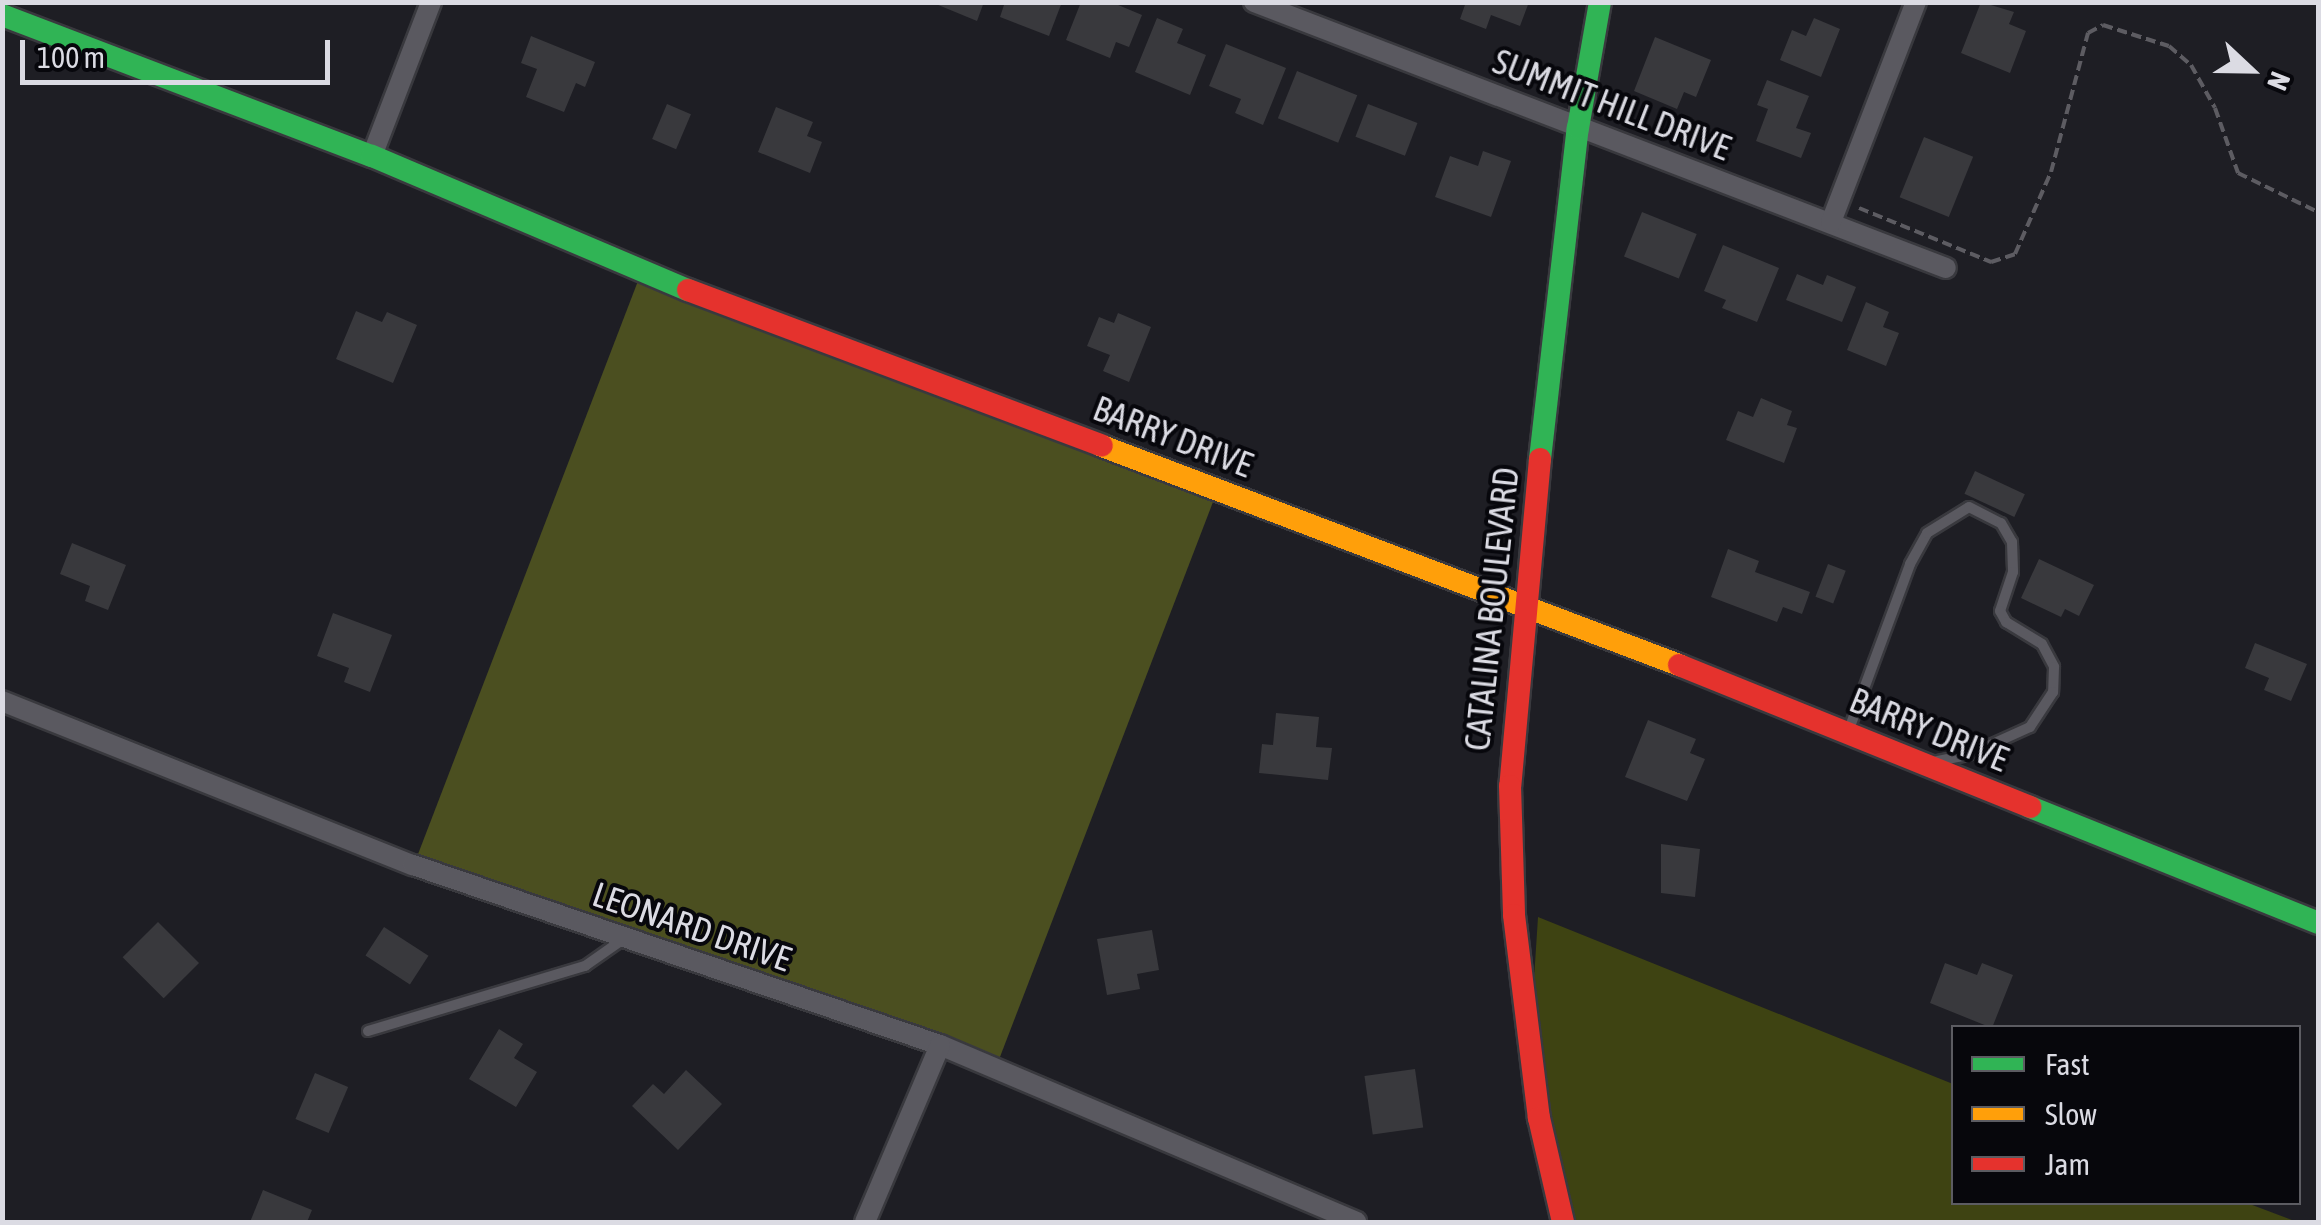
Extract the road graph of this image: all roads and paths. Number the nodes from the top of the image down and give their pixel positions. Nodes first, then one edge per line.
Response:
1 (432, 2) edge
2 (1254, 2) edge
3 (1600, 2) edge
4 (1916, 2) edge
5 (2, 15) edge
6 (1578, 128) junction
7 (372, 156) junction
8 (1856, 206) dead end
9 (2318, 212) edge
10 (1831, 222) junction
11 (1946, 268) dead end
12 (1524, 606) junction
13 (2, 701) edge
14 (1847, 734) junction
15 (1921, 764) junction
16 (2318, 922) edge
17 (626, 937) junction
18 (368, 1031) dead end
19 (940, 1045) junction
20 (866, 1222) edge
21 (1356, 1222) edge
22 (1563, 1222) edge

1 - 7 street
2 - 6 street, SUMMIT HILL DRIVE
3 - 6 street, CATALINA BOULEVARD
4 - 10 street
5 - 7 street, BARRY DRIVE
6 - 10 street, SUMMIT HILL DRIVE
6 - 12 street, CATALINA BOULEVARD
7 - 12 street, BARRY DRIVE
8 - 9 path
10 - 11 street, SUMMIT HILL DRIVE
12 - 14 street, BARRY DRIVE
12 - 22 street, CATALINA BOULEVARD
13 - 17 street, LEONARD DRIVE
14 - 15 street, BARRY DRIVE
14 - 15 lane
15 - 16 street, BARRY DRIVE
17 - 18 lane
17 - 19 street, LEONARD DRIVE
19 - 20 street
19 - 21 street, LEONARD DRIVE

